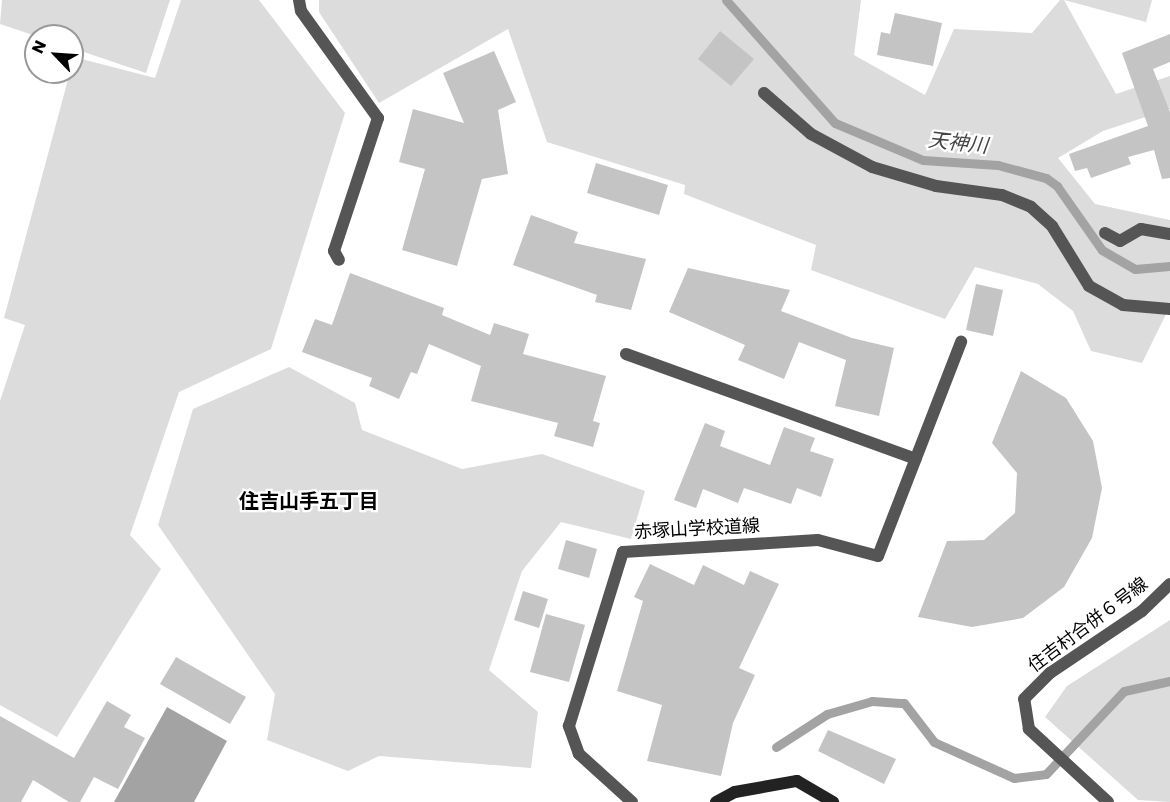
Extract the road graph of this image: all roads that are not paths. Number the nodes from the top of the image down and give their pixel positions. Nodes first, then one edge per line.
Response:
1 (299, 0) edge
2 (764, 93) dead end
3 (1105, 233) dead end
4 (1170, 234) edge
5 (339, 260) dead end
6 (1170, 309) edge
7 (961, 342) dead end
8 (626, 354) dead end
9 (916, 459) junction
10 (1170, 584) edge
11 (632, 802) edge
12 (716, 802) edge
13 (832, 802) edge
14 (1108, 802) edge

1 - 5 street
2 - 6 street
3 - 4 street
7 - 9 street, 赤塚山学校道線
8 - 9 street
9 - 11 street, 赤塚山学校道線
10 - 14 street, 住吉村合併６号線
12 - 13 street

